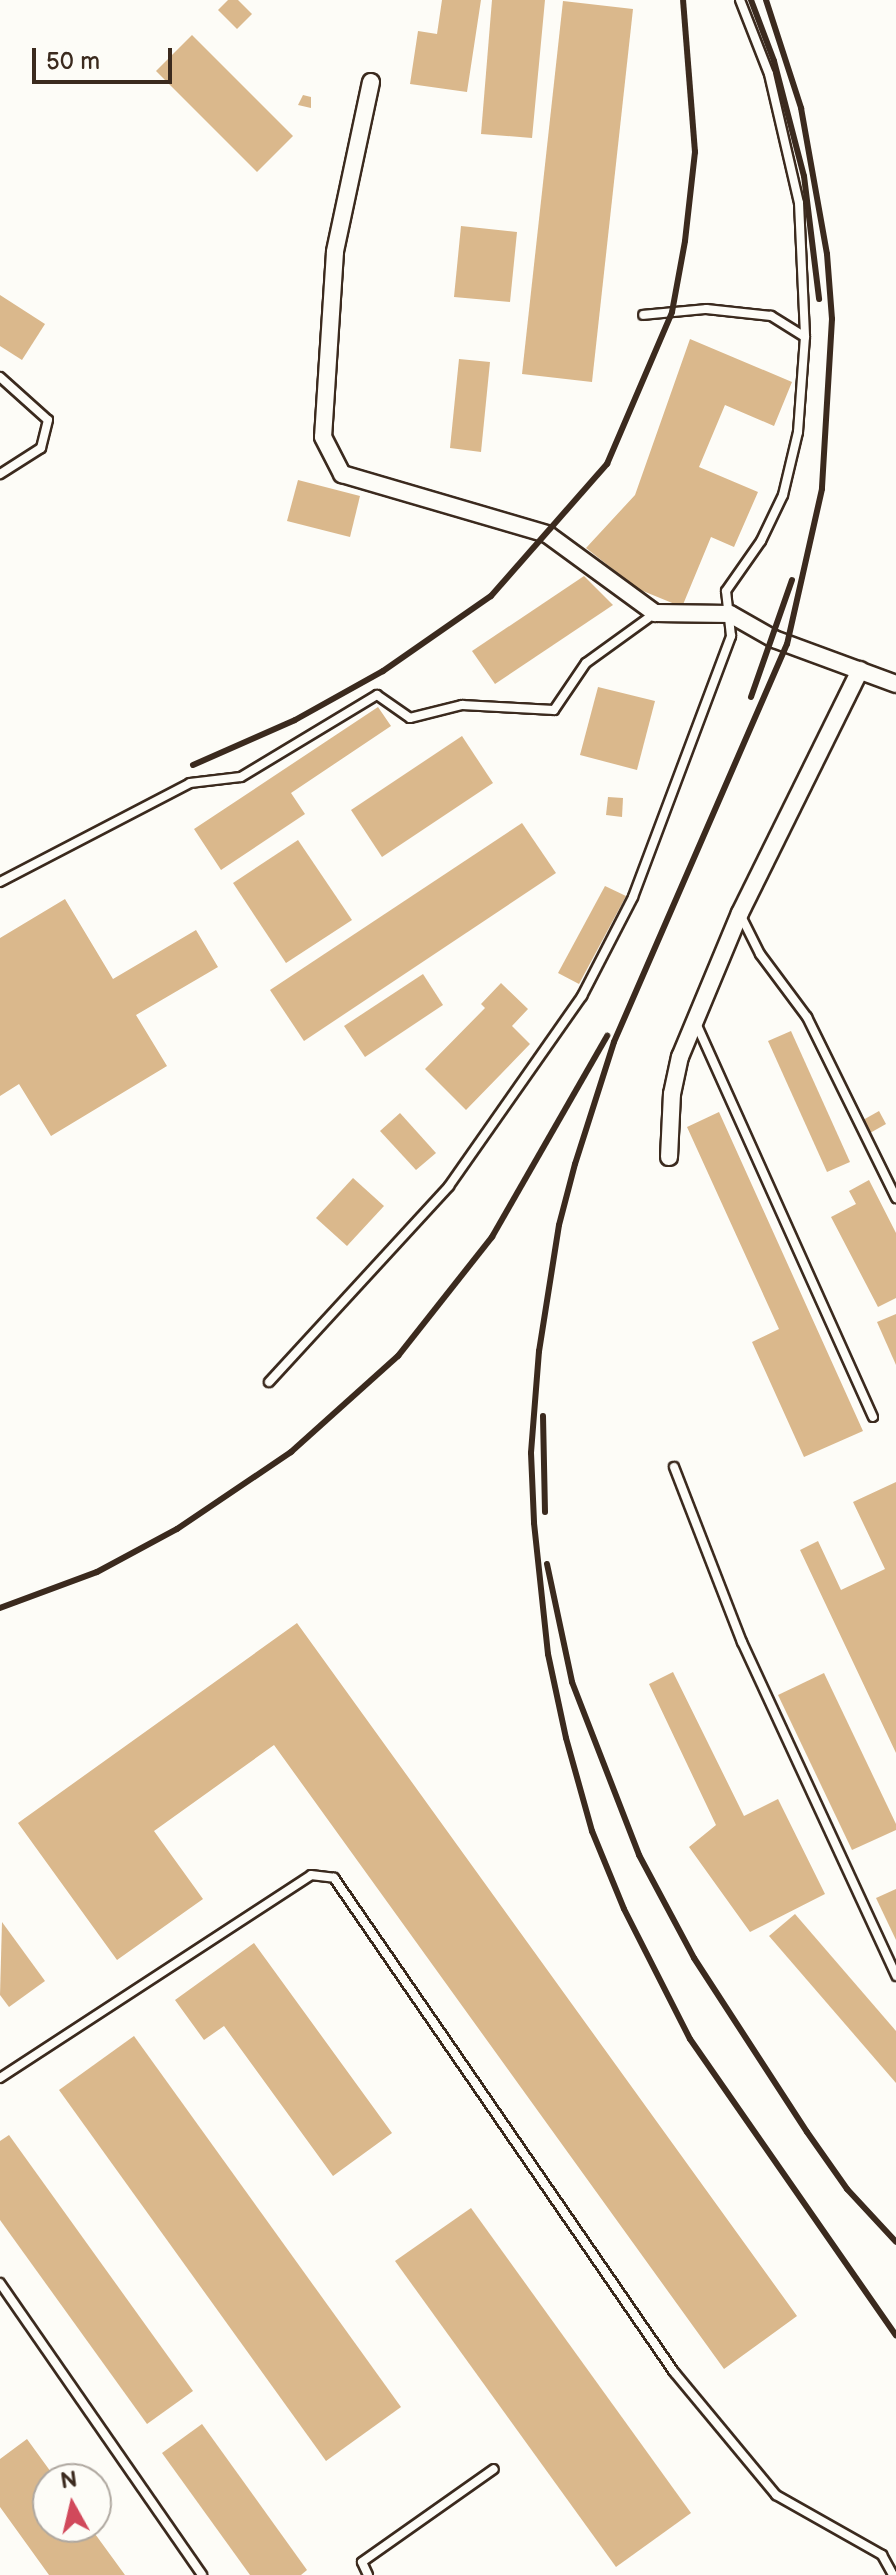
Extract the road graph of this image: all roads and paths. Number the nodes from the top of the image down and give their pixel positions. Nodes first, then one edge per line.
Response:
1 (740, 0) edge
2 (371, 82) dead end
3 (643, 315) dead end
4 (805, 337) junction
5 (0, 377) edge
6 (0, 474) edge
7 (655, 613) junction
8 (730, 614) junction
9 (860, 670) junction
10 (896, 684) edge
11 (0, 882) edge
12 (740, 913) junction
13 (695, 1021) junction
14 (669, 1157) dead end
15 (896, 1198) edge
16 (269, 1382) dead end
17 (873, 1417) dead end
18 (674, 1467) dead end
19 (896, 1976) edge
20 (0, 2078) edge
21 (0, 2283) edge
22 (494, 2469) dead end
23 (202, 2575) edge
24 (368, 2575) edge
25 (893, 2575) edge

1 - 4 lane
2 - 7 street
3 - 4 lane
4 - 8 lane
5 - 6 lane
7 - 8 street
7 - 11 lane
8 - 9 street
8 - 16 lane
9 - 10 street
9 - 12 street
12 - 13 street
12 - 15 lane
13 - 14 street
13 - 17 lane
18 - 19 lane
20 - 25 lane
21 - 23 lane
22 - 24 lane

